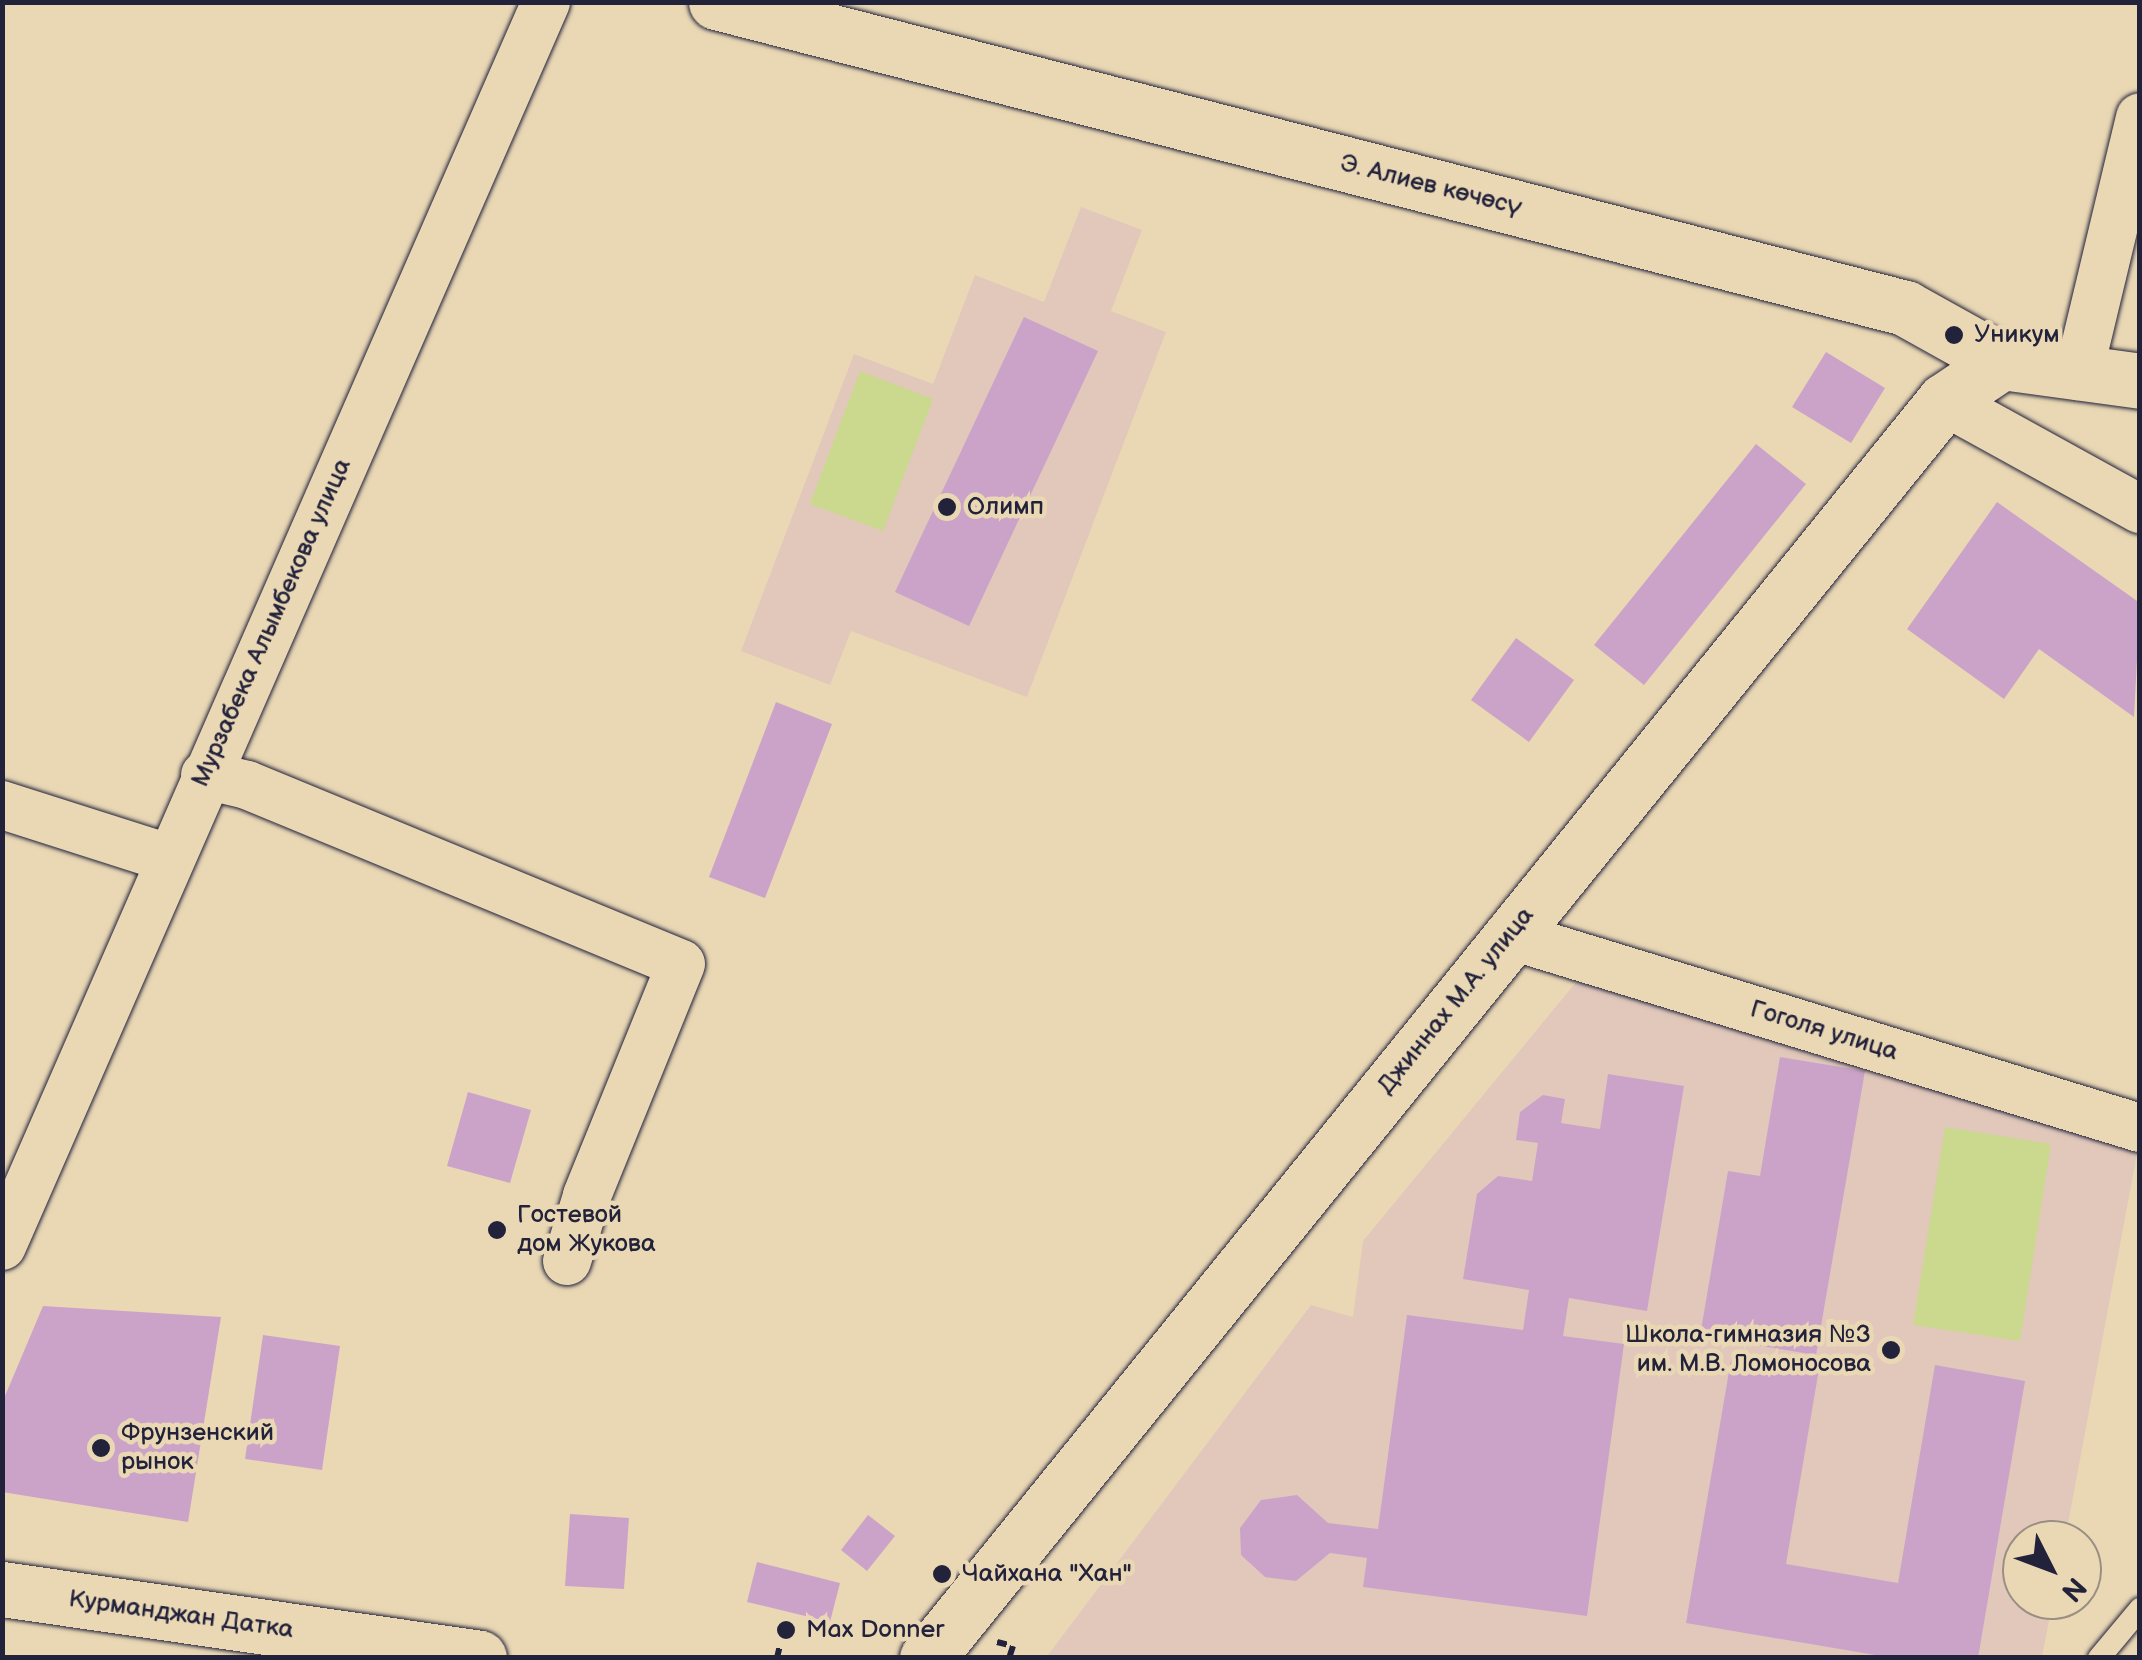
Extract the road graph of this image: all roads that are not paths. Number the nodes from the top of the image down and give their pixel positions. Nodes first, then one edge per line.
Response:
1 (546, 2) edge
2 (716, 2) edge
3 (2140, 117) edge
4 (2002, 362) junction
5 (2078, 376) junction
6 (2140, 381) edge
7 (1944, 401) junction
8 (2140, 509) edge
9 (205, 775) junction
10 (2, 805) edge
11 (168, 858) junction
12 (1509, 934) junction
13 (2140, 1128) edge
14 (2, 1246) edge
15 (567, 1261) dead end
16 (2, 1590) edge
17 (2140, 1609) edge
18 (479, 1658) edge
19 (927, 1658) edge
20 (2099, 1658) edge

1 - 9 street, Мурзабека Алымбекова улица
2 - 4 main road, Э. Алиев көчөсү
3 - 5 street
4 - 5 main road, Э. Алиев көчөсү
4 - 7 main road, Джиннах М.А. улица
5 - 6 main road, Э. Алиев көчөсү
7 - 8 street
7 - 12 main road, Джиннах М.А. улица
9 - 11 street, Мурзабека Алымбекова улица
9 - 15 street
10 - 11 street
11 - 14 street, Мурзабека Алымбекова улица
12 - 13 street, Гоголя улица
12 - 19 main road, Джиннах М.А. улица
16 - 18 main road, Курманджан Датка
17 - 20 lane

